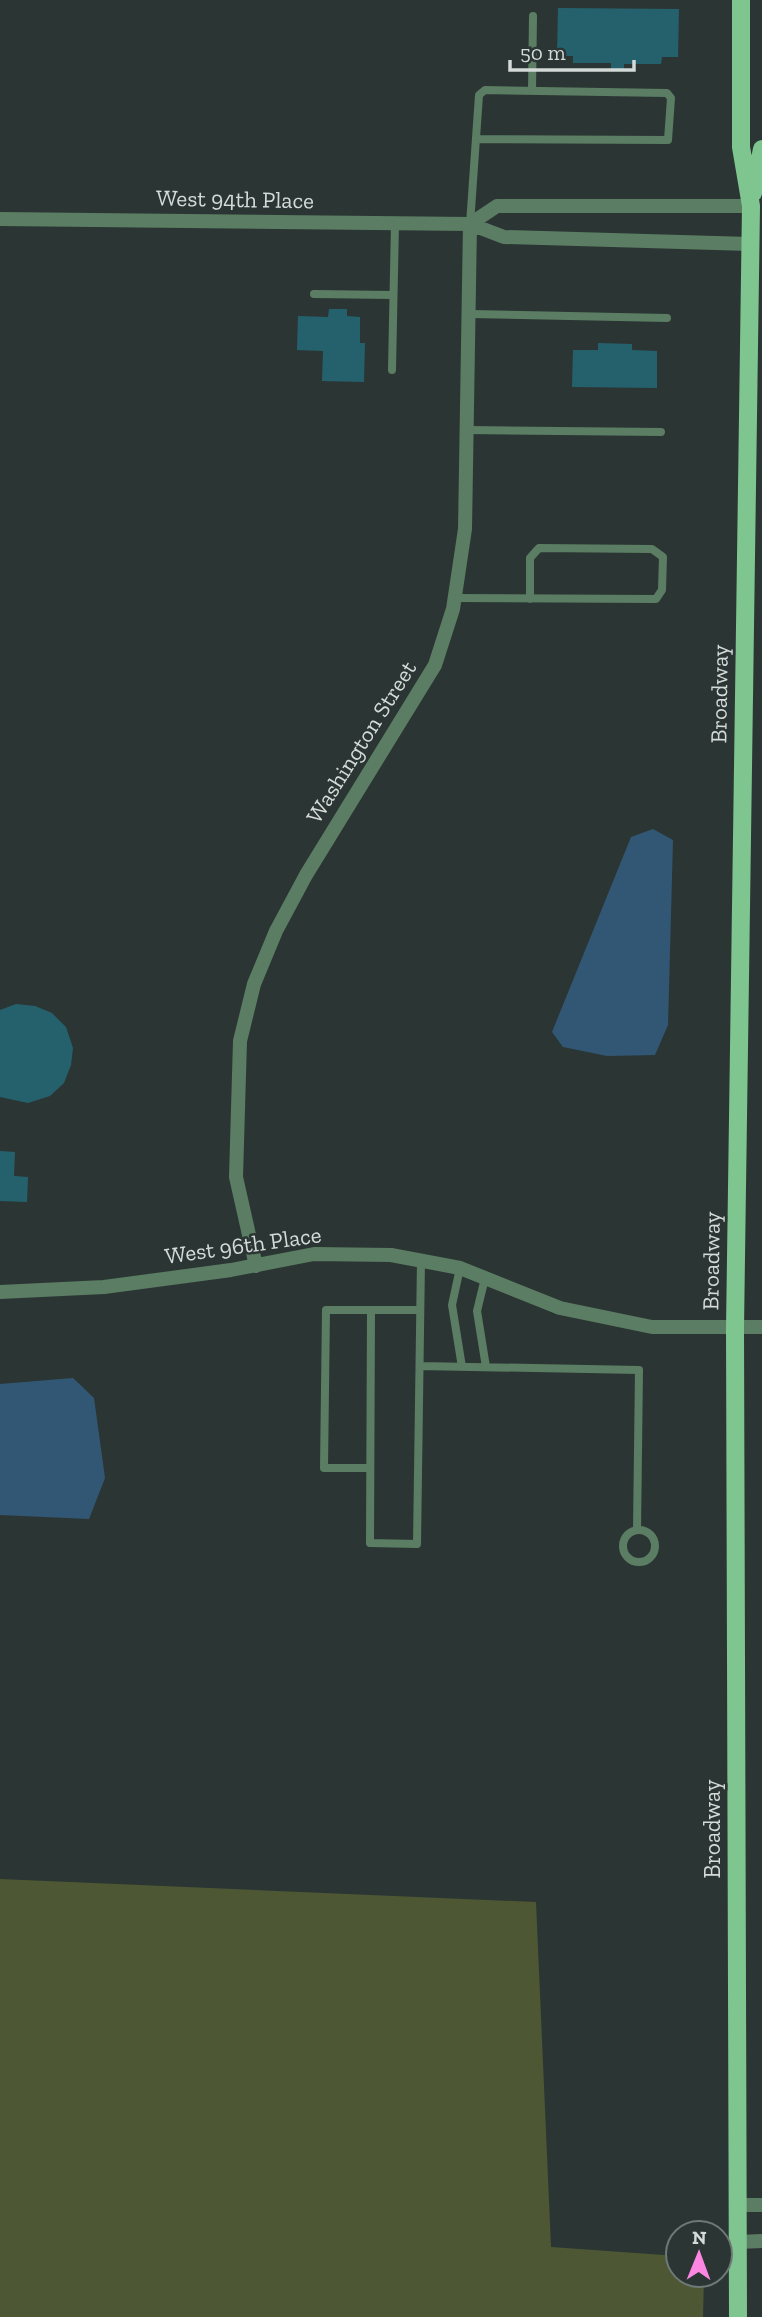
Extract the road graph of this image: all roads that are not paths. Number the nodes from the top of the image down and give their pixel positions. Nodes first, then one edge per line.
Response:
1 (741, 0) edge
2 (533, 16) dead end
3 (532, 91) junction
4 (476, 139) junction
5 (762, 149) edge
6 (751, 206) junction
7 (0, 219) edge
8 (395, 223) junction
9 (470, 224) junction
10 (750, 244) junction
11 (314, 294) dead end
12 (393, 295) junction
13 (469, 314) junction
14 (667, 317) dead end
15 (392, 370) dead end
16 (467, 430) junction
17 (661, 432) dead end
18 (456, 598) junction
19 (530, 599) junction
20 (421, 1260) junction
21 (256, 1266) junction
22 (460, 1268) junction
23 (485, 1278) junction
24 (0, 1292) edge
25 (371, 1310) junction
26 (421, 1310) junction
27 (762, 1327) edge
28 (735, 1328) junction
29 (420, 1366) junction
30 (462, 1367) junction
31 (486, 1367) junction
32 (370, 1468) junction
33 (637, 1530) junction
34 (738, 2204) junction
35 (762, 2205) edge
36 (762, 2241) edge
37 (738, 2242) junction
38 (738, 2317) edge

1 - 6 main road, Broadway
2 - 3 lane
3 - 4 lane
3 - 4 lane
4 - 9 lane
5 - 6 main road, Broadway
6 - 9 street
6 - 10 main road, Broadway
7 - 8 street, West 94th Place
8 - 9 street, West 94th Place
8 - 12 lane
9 - 10 street, West 94th Place
9 - 13 street, Washington Street
10 - 28 main road, Broadway
11 - 12 lane
12 - 15 lane
13 - 14 lane
13 - 16 street, Washington Street
16 - 17 lane
16 - 18 street, Washington Street
18 - 19 lane
18 - 21 street, Washington Street
19 - 19 lane
20 - 21 street, West 96th Place
20 - 22 street, West 96th Place
20 - 26 lane
21 - 24 street, West 96th Place
22 - 23 street, West 96th Place
22 - 30 lane
23 - 28 street, West 96th Place
23 - 31 lane
25 - 26 lane
25 - 32 lane
25 - 32 lane
26 - 29 lane
27 - 28 street, West 96th Place
28 - 34 main road, Broadway
29 - 30 lane
29 - 32 lane
30 - 31 lane
31 - 33 lane
33 - 33 lane
34 - 35 street
34 - 37 main road, Broadway
36 - 37 street
37 - 38 main road, Broadway

